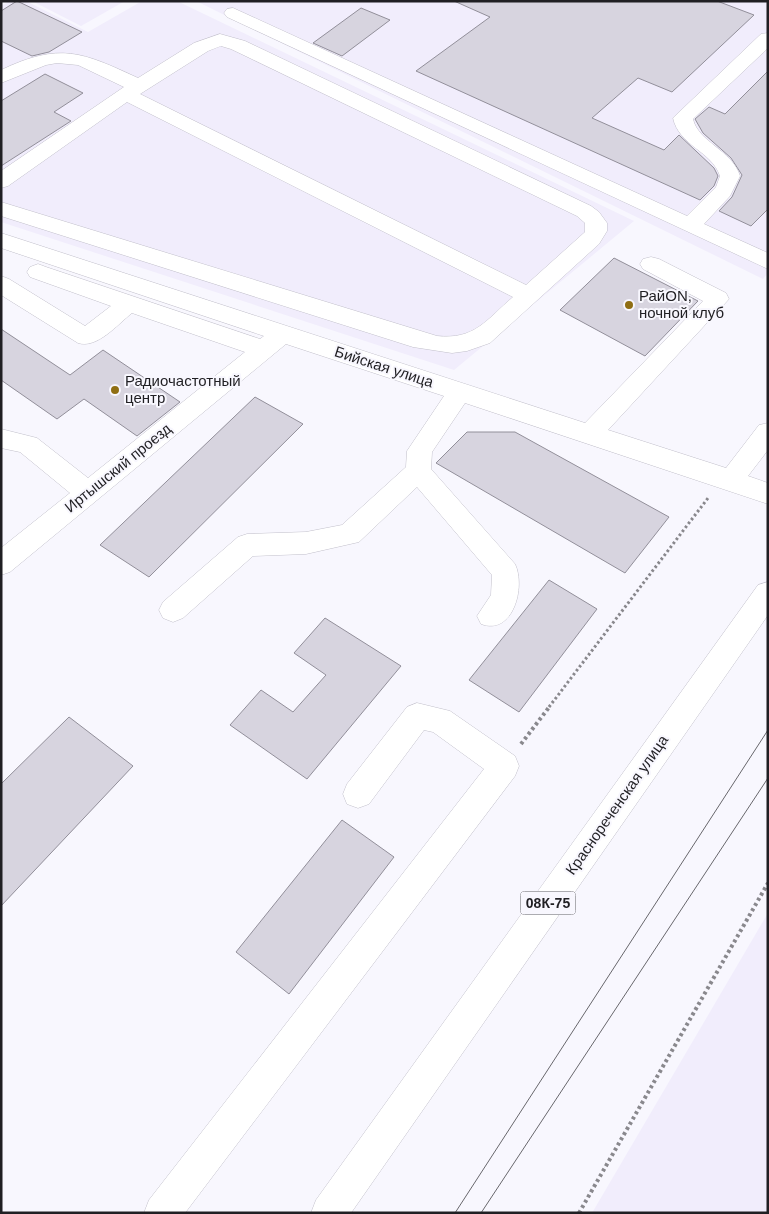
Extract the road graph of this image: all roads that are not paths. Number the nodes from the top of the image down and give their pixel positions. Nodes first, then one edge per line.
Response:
1 (233, 13) dead end
2 (768, 38) edge
3 (1, 77) edge
4 (132, 90) junction
5 (1, 181) edge
6 (1, 209) edge
7 (690, 226) junction
8 (1, 240) edge
9 (1, 259) edge
10 (768, 262) edge
11 (651, 264) dead end
12 (1, 271) edge
13 (1, 284) edge
14 (528, 295) junction
15 (124, 308) junction
16 (272, 342) junction
17 (460, 392) junction
18 (768, 432) edge
19 (589, 434) junction
20 (1, 438) edge
21 (418, 471) junction
22 (727, 479) junction
23 (88, 493) junction
24 (768, 494) edge
25 (1, 564) edge
26 (768, 593) edge
27 (173, 610) dead end
28 (492, 616) dead end
29 (358, 794) dead end
30 (162, 1213) edge
31 (329, 1213) edge

1 - 7 street
2 - 7 street
3 - 4 street
4 - 5 street
4 - 14 street
4 - 14 street
6 - 14 street
7 - 10 street
8 - 16 street, Бийская улица
9 - 15 street
11 - 19 street
12 - 15 street
13 - 15 street
15 - 16 street
16 - 17 street, Бийская улица
16 - 23 street, Иртышский проезд
17 - 19 street, Бийская улица
17 - 21 street
18 - 22 street
19 - 22 street, Бийская улица
20 - 23 street
21 - 27 street
21 - 28 street
22 - 24 street, Бийская улица
23 - 25 street, Иртышский проезд
26 - 31 street, Краснореченская улица / 08К-75
29 - 30 street

